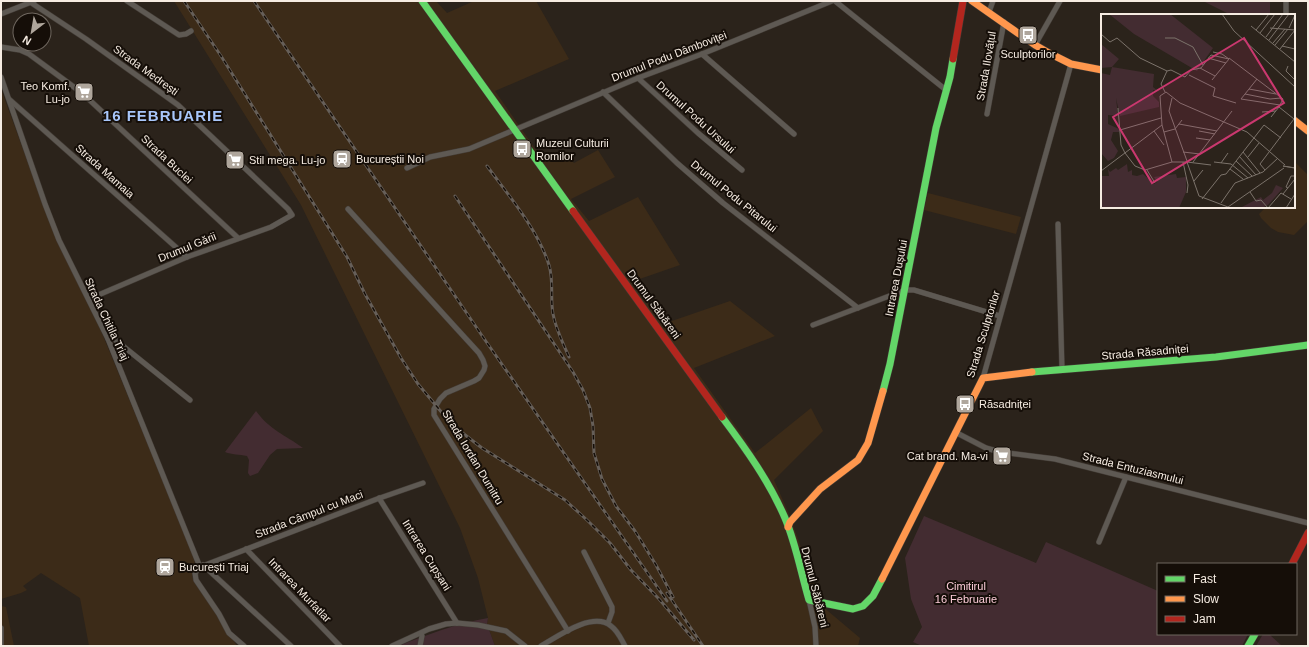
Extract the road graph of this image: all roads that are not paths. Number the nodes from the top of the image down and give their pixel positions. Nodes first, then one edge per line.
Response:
1 (127, 1) edge
2 (422, 1) edge
3 (833, 1) edge
4 (963, 1) edge
5 (972, 1) edge
6 (993, 1) edge
7 (1060, 1) edge
8 (1286, 1) edge
9 (32, 2) edge
10 (988, 12) junction
11 (1, 14) edge
12 (1286, 14) edge
13 (1004, 22) junction
14 (191, 31) dead end
15 (1035, 45) junction
16 (1, 47) edge
17 (702, 54) junction
18 (1071, 64) junction
19 (1101, 70) edge
20 (1, 77) edge
21 (638, 78) junction
22 (946, 90) junction
23 (603, 92) junction
24 (9, 100) junction
25 (987, 114) dead end
26 (1295, 121) edge
27 (1308, 130) edge
28 (514, 131) junction
29 (794, 134) dead end
30 (407, 168) dead end
31 (742, 170) dead end
32 (348, 209) dead end
33 (292, 215) joint
34 (1058, 224) dead end
35 (238, 238) junction
36 (187, 257) junction
37 (905, 290) junction
38 (89, 299) junction
39 (858, 308) junction
40 (1000, 316) junction
41 (813, 325) dead end
42 (108, 339) junction
43 (1308, 345) edge
44 (1062, 370) junction
45 (983, 378) junction
46 (190, 400) dead end
47 (955, 432) junction
48 (1126, 477) junction
49 (423, 483) dead end
50 (379, 498) junction
51 (1308, 523) edge
52 (788, 527) junction
53 (1308, 533) edge
54 (1099, 542) dead end
55 (246, 548) junction
56 (584, 552) dead end
57 (1293, 563) edge
58 (201, 566) junction
59 (809, 600) junction
60 (457, 622) junction
61 (608, 623) junction
62 (1, 628) edge
63 (568, 631) junction
64 (421, 633) junction
65 (1254, 635) edge
66 (1, 644) edge
67 (244, 646) edge
68 (291, 646) edge
69 (340, 646) edge
70 (392, 646) edge
71 (420, 646) edge
72 (525, 646) edge
73 (541, 646) edge
74 (625, 646) edge
75 (816, 646) edge
76 (1248, 646) edge

1 - 14 street
2 - 28 main road, Drumul Săbăreni
3 - 17 street, Drumul Podu Dâmboviței
3 - 22 street
4 - 22 main road, Intrarea Dușului
5 - 10 main road
6 - 10 street
7 - 15 street
8 - 12 street
9 - 11 street
9 - 33 street, Strada Medrești
10 - 13 main road
13 - 15 main road
13 - 25 street, Strada Ilovățul
15 - 18 main road
16 - 35 street, Strada Buclei
17 - 21 street, Drumul Podu Dâmboviței
17 - 29 street
18 - 19 main road
18 - 40 street, Strada Sculptorilor
20 - 24 street, Strada Chitila Triaj
21 - 23 street, Drumul Podu Dâmboviței
21 - 31 street, Drumul Podu Ursului
22 - 37 main road, Intrarea Dușului
23 - 28 street, Drumul Podu Dâmboviței
23 - 39 street, Drumul Podu Pitarului
24 - 36 street, Strada Mamaia
24 - 38 street, Strada Chitila Triaj
26 - 27 main road
28 - 30 street
28 - 52 main road, Drumul Săbăreni
32 - 63 street, Strada Iordan Dumitru
33 - 35 street, Drumul Gării
34 - 44 street
35 - 36 street, Drumul Gării
36 - 38 street, Drumul Gării
37 - 39 street
37 - 40 street
37 - 52 main road, Intrarea Dușului
38 - 42 street, Strada Chitila Triaj
39 - 41 street
40 - 45 street, Strada Sculptorilor
42 - 46 street
42 - 58 street, Strada Chitila Triaj
43 - 44 main road, Strada Răsadniței
44 - 45 main road, Strada Răsadniței
45 - 47 main road, Strada Sculptorilor
47 - 48 street, Strada Entuziasmului
47 - 59 main road, Strada Sculptorilor
48 - 51 street, Strada Entuziasmului
48 - 54 street
49 - 50 street, Strada Câmpul cu Maci
50 - 55 street, Strada Câmpul cu Maci
50 - 60 street, Intrarea Cupșani
52 - 59 main road, Drumul Săbăreni
53 - 57 main road
55 - 58 street, Strada Câmpul cu Maci
55 - 69 street, Intrarea Murfatlar
56 - 61 street
58 - 67 street
58 - 68 street
59 - 75 street, Drumul Săbăreni
60 - 64 street
60 - 72 street
61 - 63 street
61 - 74 street
62 - 66 street
63 - 73 street
64 - 70 street
64 - 71 street
65 - 76 main road

